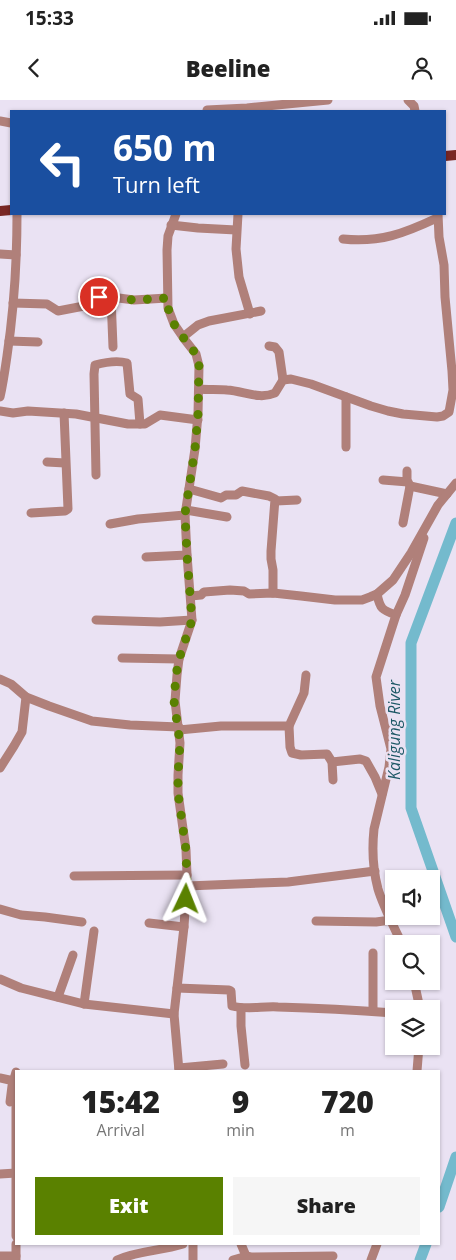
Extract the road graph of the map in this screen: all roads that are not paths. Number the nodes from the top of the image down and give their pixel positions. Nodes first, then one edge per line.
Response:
1 (328, 100) edge
2 (408, 100) edge
3 (207, 108) edge
4 (415, 110) edge
5 (17, 215) edge
6 (176, 215) edge
7 (238, 215) edge
8 (438, 216) edge
9 (171, 225) junction
10 (236, 230) junction
11 (343, 239) dead end
12 (0, 254) edge
13 (16, 255) junction
14 (111, 297) junction
15 (168, 298) junction
16 (13, 303) junction
17 (261, 311) dead end
18 (250, 314) junction
19 (187, 334) junction
20 (9, 341) junction
21 (38, 342) dead end
22 (269, 346) dead end
23 (113, 347) dead end
24 (283, 380) junction
25 (203, 389) junction
26 (454, 390) edge
27 (0, 397) edge
28 (346, 397) junction
29 (0, 411) edge
30 (64, 413) junction
31 (95, 417) junction
32 (198, 420) junction
33 (140, 424) junction
34 (346, 447) dead end
35 (47, 462) dead end
36 (65, 462) junction
37 (407, 472) dead end
38 (96, 475) dead end
39 (383, 480) dead end
40 (456, 482) edge
41 (408, 484) junction
42 (193, 491) junction
43 (447, 494) junction
44 (297, 500) dead end
45 (276, 501) junction
46 (188, 511) junction
47 (30, 513) dead end
48 (227, 517) dead end
49 (403, 523) dead end
50 (110, 524) dead end
51 (426, 526) junction
52 (187, 555) junction
53 (146, 557) dead end
54 (273, 593) junction
55 (377, 594) junction
56 (193, 596) junction
57 (396, 614) junction
58 (96, 620) dead end
59 (192, 620) junction
60 (122, 658) dead end
61 (179, 659) junction
62 (306, 675) dead end
63 (0, 679) edge
64 (26, 696) junction
65 (289, 726) junction
66 (182, 729) junction
67 (332, 762) junction
68 (0, 768) edge
69 (333, 780) dead end
70 (382, 794) junction
71 (375, 870) junction
72 (187, 875) junction
73 (74, 876) dead end
74 (192, 885) junction
75 (385, 906) edge
76 (0, 909) edge
77 (316, 921) dead end
78 (385, 921) edge
79 (82, 922) dead end
80 (149, 924) dead end
81 (184, 927) junction
82 (94, 932) dead end
83 (373, 953) dead end
84 (73, 955) dead end
85 (0, 979) edge
86 (177, 988) junction
87 (58, 997) junction
88 (84, 1004) junction
89 (241, 1008) junction
90 (373, 1011) junction
91 (385, 1012) edge
92 (174, 1014) junction
93 (418, 1055) edge
94 (223, 1064) dead end
95 (245, 1065) dead end
96 (179, 1070) edge
97 (417, 1070) edge
98 (15, 1073) edge
99 (0, 1078) edge
100 (15, 1088) edge
101 (0, 1102) edge
102 (14, 1103) edge
103 (15, 1122) edge
104 (15, 1173) edge
105 (0, 1174) edge
106 (16, 1245) edge
107 (179, 1245) edge
108 (192, 1245) edge
109 (241, 1245) edge
110 (377, 1245) edge
111 (0, 1256) edge
112 (247, 1256) junction
113 (333, 1256) dead end
114 (16, 1258) edge
115 (117, 1260) edge
116 (193, 1260) edge
117 (233, 1260) edge
118 (371, 1260) edge

1 - 3 street
2 - 4 street
5 - 13 street
6 - 9 street
7 - 10 street
8 - 11 street
8 - 26 street
9 - 10 street
9 - 15 street
10 - 18 street
12 - 13 street
13 - 16 street
14 - 15 street
14 - 16 street
14 - 23 street
15 - 19 street
16 - 20 street
17 - 18 street
18 - 19 street
19 - 25 street
20 - 21 street
20 - 27 street
22 - 24 street
24 - 25 street
24 - 28 street
25 - 32 street
26 - 28 street
28 - 34 street
29 - 30 street
30 - 31 street
30 - 36 street
31 - 33 street
31 - 33 street
31 - 38 street
32 - 33 street
32 - 42 street
35 - 36 street
36 - 47 street
37 - 41 street
39 - 41 street
40 - 43 street
41 - 43 street
41 - 49 street
42 - 45 street
42 - 46 street
43 - 51 street
44 - 45 street
45 - 54 street
46 - 48 street
46 - 50 street
46 - 52 street
51 - 55 street
51 - 57 street
52 - 53 street
52 - 56 street
54 - 55 street
54 - 56 street
55 - 57 street
56 - 59 street
57 - 70 street
58 - 59 street
59 - 61 street
60 - 61 street
61 - 66 street
62 - 65 street
63 - 64 street
64 - 66 street
64 - 68 street
65 - 66 street
65 - 67 street
66 - 72 street
67 - 69 street
67 - 70 street
70 - 71 street
71 - 74 street
71 - 75 street
72 - 73 street
72 - 74 street
74 - 81 street
76 - 79 street
77 - 78 street
80 - 81 street
81 - 86 street
82 - 88 street
83 - 90 street
84 - 87 street
85 - 87 street
86 - 89 street
86 - 92 street
87 - 88 street
88 - 92 street
89 - 90 street
89 - 95 street
90 - 91 street
92 - 96 street
93 - 97 street
94 - 96 street
98 - 99 street
100 - 102 street
101 - 102 street
102 - 103 street
104 - 105 street
106 - 114 street
107 - 115 street
108 - 116 street
109 - 112 street
110 - 118 street
111 - 114 street
112 - 113 street
112 - 117 street

